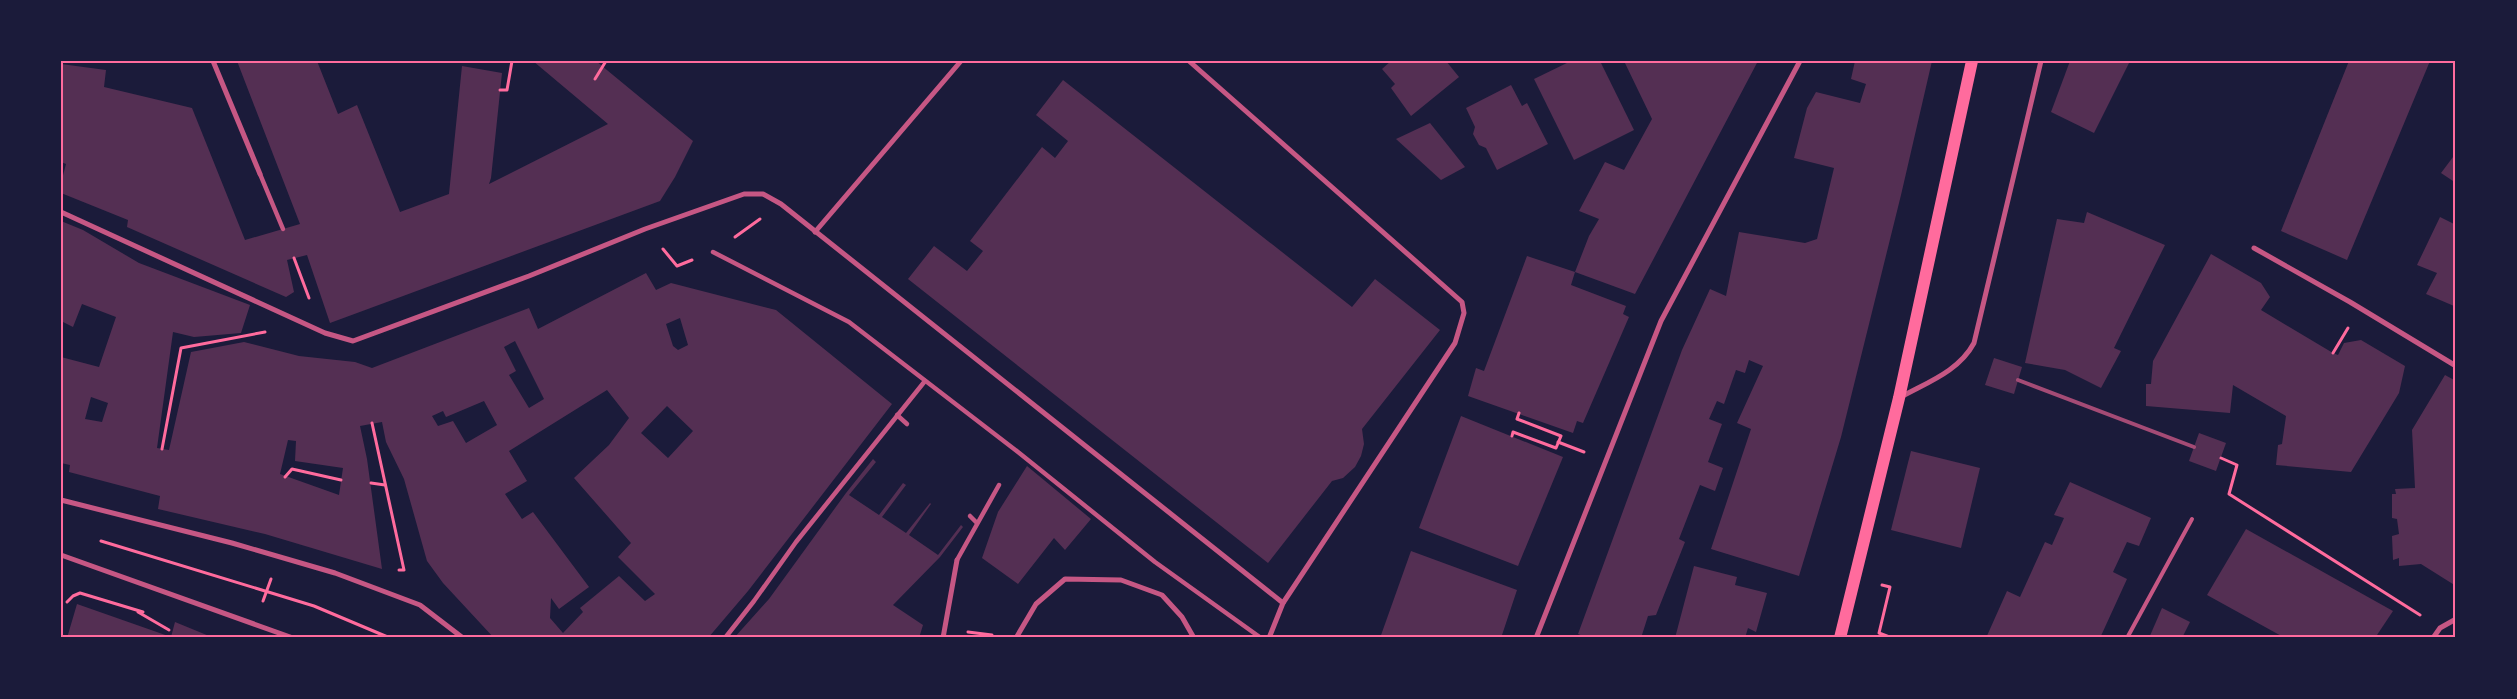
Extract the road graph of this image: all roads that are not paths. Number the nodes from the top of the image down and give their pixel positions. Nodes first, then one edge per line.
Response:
1 (213, 61) edge
2 (961, 61) edge
3 (1189, 61) edge
4 (1800, 61) edge
5 (1972, 61) edge
6 (2041, 61) edge
7 (260, 174) joint
8 (61, 212) edge
9 (283, 229) dead end
10 (815, 232) junction
11 (2254, 248) dead end
12 (713, 252) road end
13 (2456, 366) edge
14 (925, 381) junction
15 (1899, 398) junction
16 (897, 415) junction
17 (907, 424) dead end
18 (999, 485) dead end
19 (61, 500) edge
20 (970, 516) dead end
21 (2192, 519) dead end
22 (977, 523) junction
23 (61, 554) edge
24 (957, 560) joint
25 (1283, 603) junction
26 (2456, 619) edge
27 (293, 638) edge
28 (463, 638) edge
29 (725, 638) edge
30 (943, 638) edge
31 (1016, 638) edge
32 (1194, 638) edge
33 (1261, 638) edge
34 (1269, 638) edge
35 (1536, 638) edge
36 (1840, 638) edge
37 (2127, 638) edge
38 (2434, 638) edge

1 - 7 street
2 - 10 street
3 - 25 street
4 - 35 street
5 - 15 main road
6 - 15 street
7 - 9 street
8 - 10 street
10 - 25 street
11 - 13 street
12 - 14 street
14 - 16 street
14 - 33 street
15 - 36 main road
16 - 17 street
16 - 29 street
18 - 22 street
19 - 28 street
20 - 22 street
21 - 37 lane
22 - 24 street
23 - 27 street
24 - 30 street
25 - 34 street
26 - 38 street
31 - 32 street

